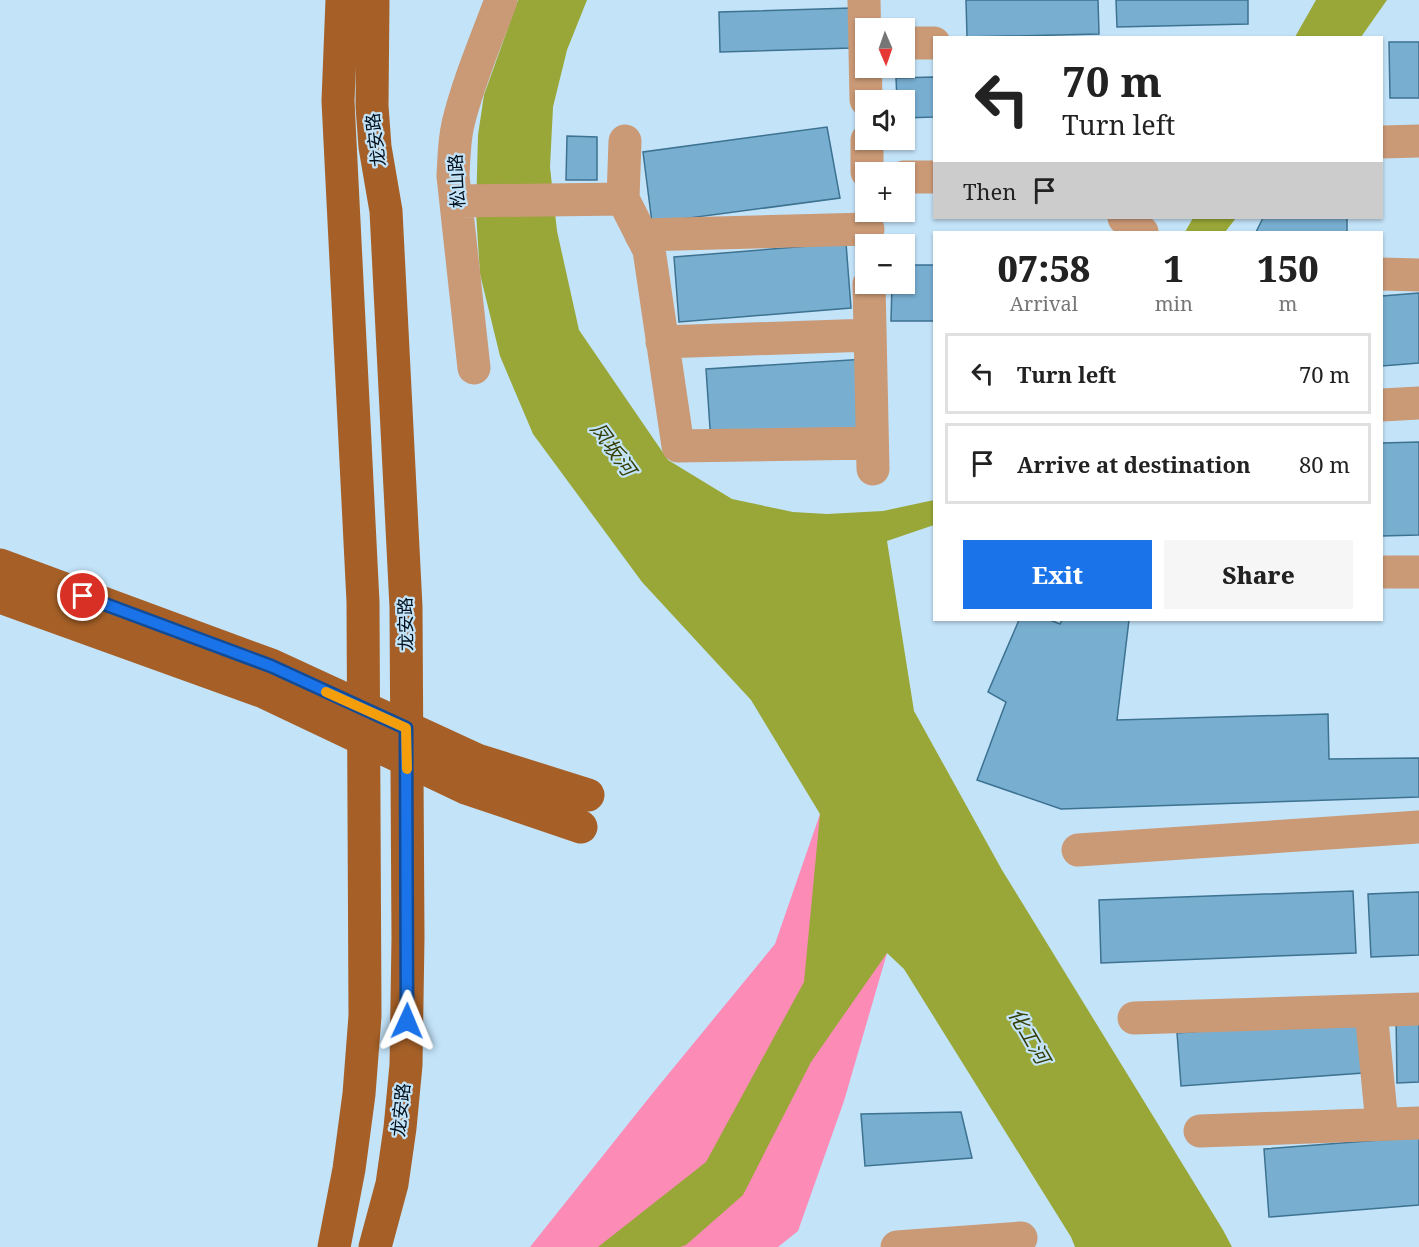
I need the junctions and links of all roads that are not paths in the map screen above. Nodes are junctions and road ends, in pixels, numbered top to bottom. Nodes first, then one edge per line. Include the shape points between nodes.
1 (342, 0) edge
2 (373, 0) edge
3 (501, 0) edge
4 (864, 0) edge
5 (864, 18) edge
6 (915, 43) edge
7 (933, 43) edge
8 (625, 141) dead end
9 (1419, 141) edge
10 (1383, 142) edge
11 (915, 177) edge
12 (933, 177) edge
13 (623, 199) junction
14 (457, 201) junction
15 (1125, 219) edge
16 (868, 228) edge
17 (1141, 231) edge
18 (641, 235) junction
19 (1383, 273) edge
20 (1419, 275) edge
21 (869, 294) edge
22 (870, 335) junction
23 (662, 342) junction
24 (474, 368) dead end
25 (1419, 404) edge
26 (1383, 405) edge
27 (0, 565) edge
28 (1383, 572) edge
29 (1419, 572) edge
30 (0, 597) edge
31 (364, 724) junction
32 (407, 743) junction
33 (588, 795) dead end
34 (581, 827) dead end
35 (1419, 828) edge
36 (1078, 850) dead end
37 (1419, 1009) edge
38 (1371, 1011) junction
39 (1134, 1018) dead end
40 (1419, 1123) edge
41 (1382, 1124) junction
42 (1200, 1131) dead end
43 (1021, 1238) dead end
44 (334, 1247) edge
45 (375, 1247) edge
46 (897, 1247) edge

1 - 31 main road, 龙安路 via 338,101 363,602
2 - 32 main road, 龙安路 via 372,106 388,246 406,607
3 - 14 street, 松山路 via 458,125 453,176
4 - 5 street
6 - 7 street
8 - 13 street
9 - 10 street
11 - 12 street
13 - 14 street
13 - 18 street
14 - 24 street, 松山路
15 - 17 street
16 - 18 street
18 - 23 street via 649,250
19 - 20 street
21 - 22 street
22 - 23 street
22 - 23 street via 872,456 678,446
25 - 26 street
27 - 31 main road via 271,666
28 - 29 street
30 - 31 main road
31 - 32 main road
31 - 44 main road, 龙安路 via 365,1016 349,1169
32 - 33 main road
32 - 34 main road via 466,788
32 - 45 main road, 龙安路 via 406,1065 392,1184
35 - 36 street
37 - 38 street
38 - 39 street
38 - 41 street
40 - 41 street
41 - 42 street
43 - 46 street

